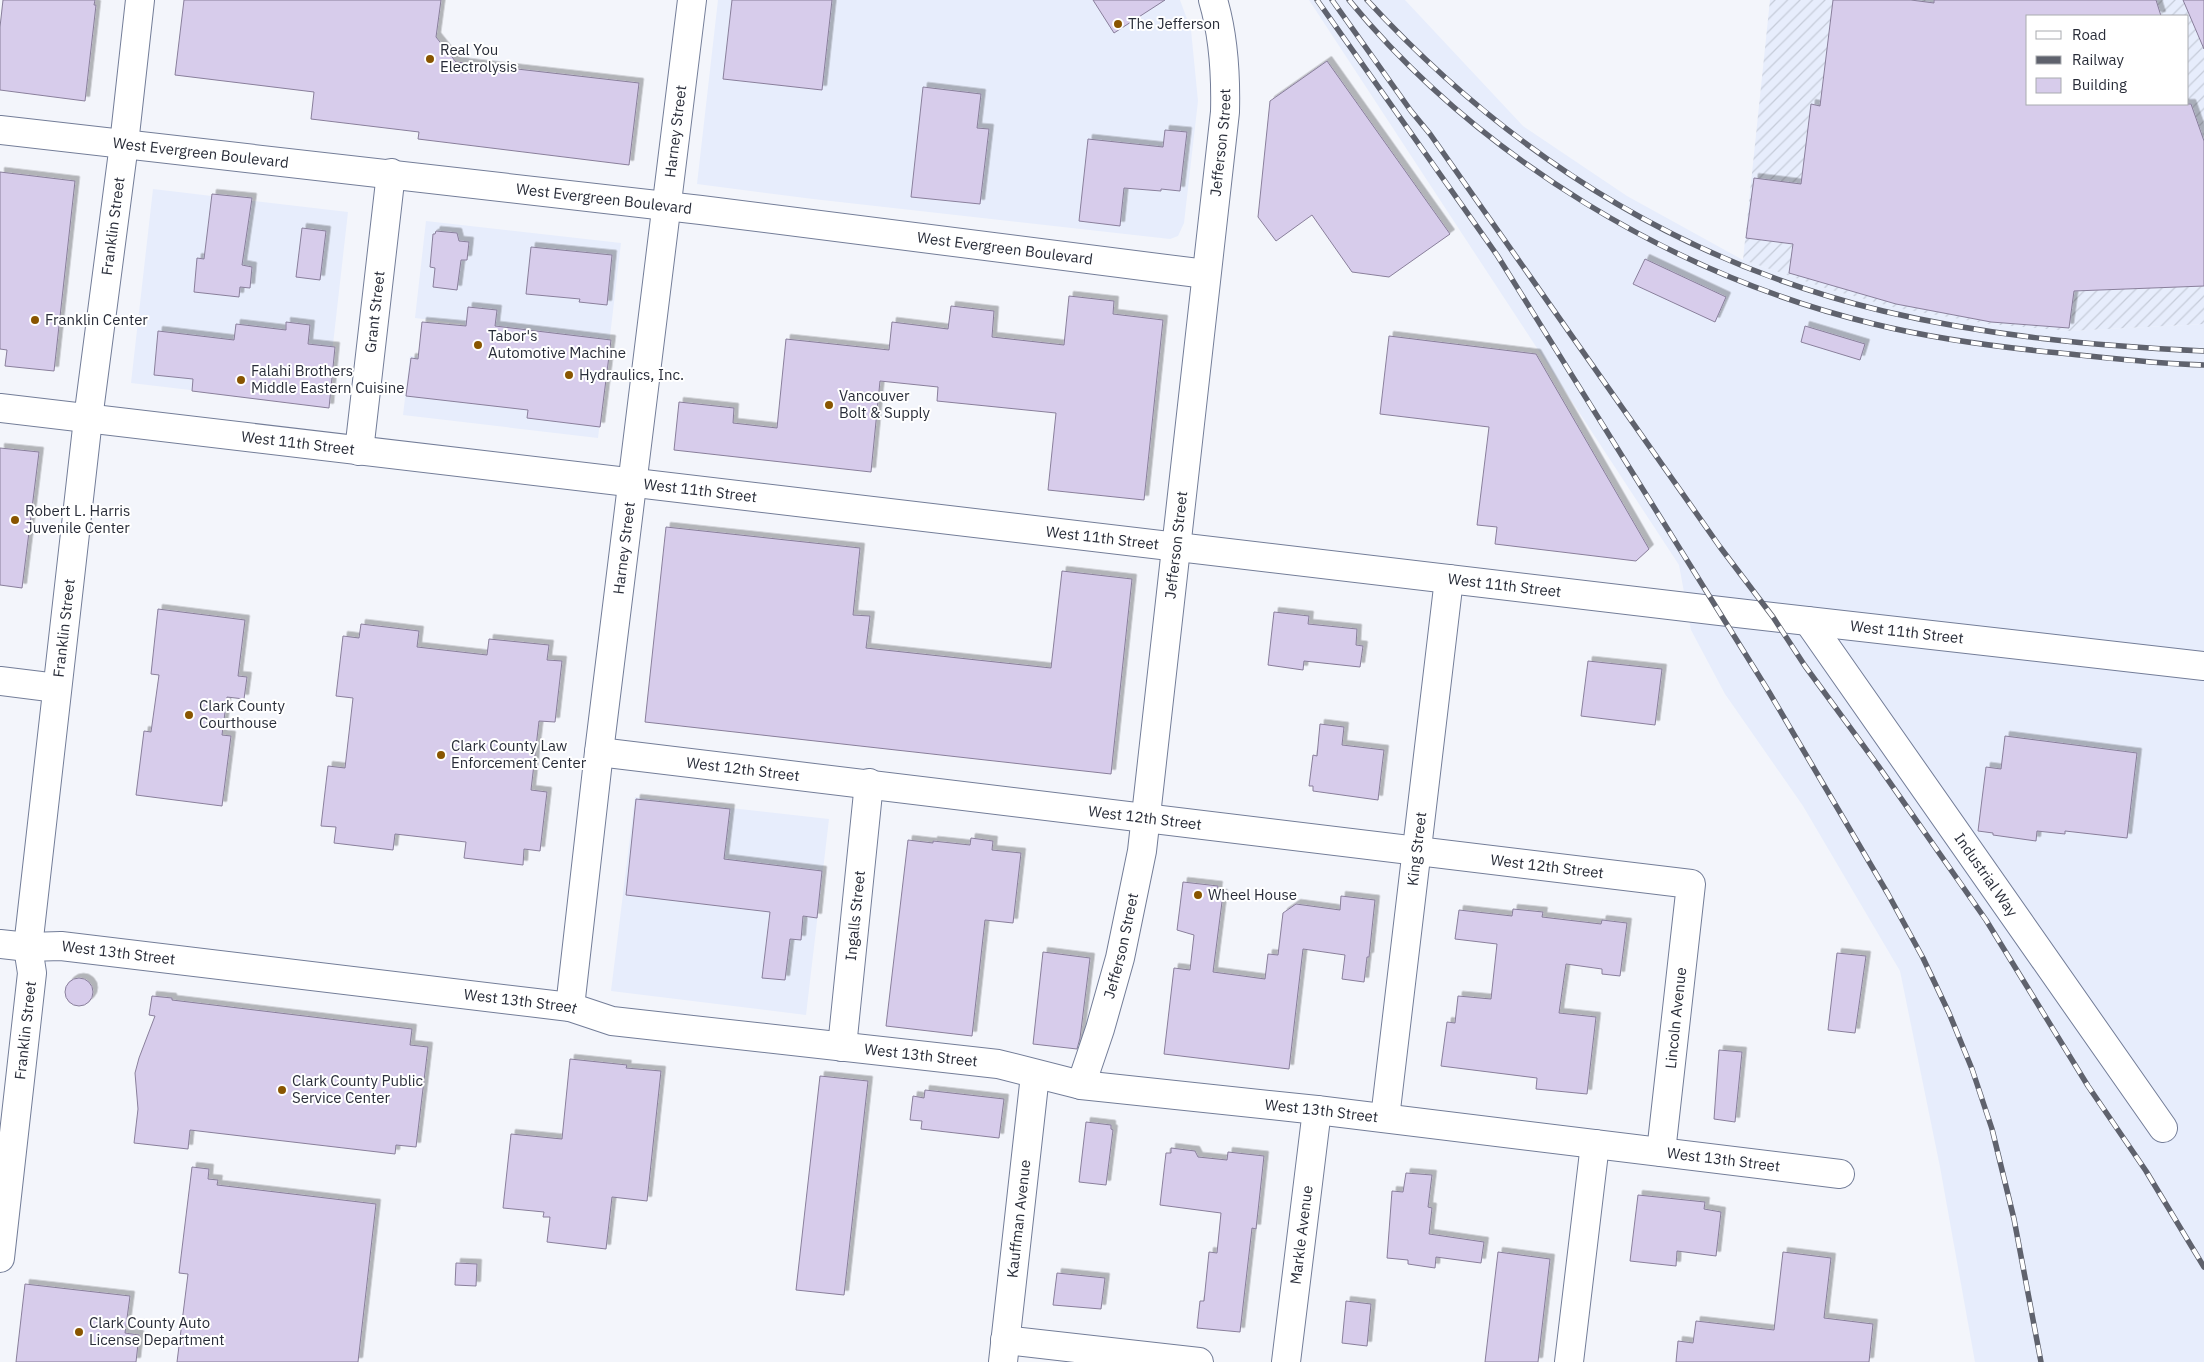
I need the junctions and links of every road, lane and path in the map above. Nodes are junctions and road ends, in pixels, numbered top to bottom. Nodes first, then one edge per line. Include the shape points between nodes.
1 (140, 0) edge
2 (692, 0) edge
3 (1213, 0) edge
4 (0, 130) edge
5 (124, 144) junction
6 (391, 174) junction
7 (668, 206) junction
8 (1206, 274) junction
9 (0, 408) edge
10 (88, 419) junction
11 (359, 451) junction
12 (632, 483) junction
13 (1176, 547) junction
14 (1449, 579) junction
15 (1808, 621) junction
16 (2204, 666) edge
17 (0, 681) edge
18 (57, 688) junction
19 (599, 752) junction
20 (869, 783) junction
21 (1146, 817) junction
22 (1417, 851) junction
23 (1691, 884) joint
24 (0, 944) edge
25 (28, 947) junction
26 (570, 1007) junction
27 (842, 1046) junction
28 (1035, 1075) junction
29 (1081, 1085) junction
30 (1317, 1110) junction
31 (1385, 1118) junction
32 (2163, 1128) dead end
33 (1595, 1144) junction
34 (1661, 1152) junction
35 (1840, 1174) dead end
36 (3, 1214) edge
37 (0, 1258) edge
38 (1004, 1351) edge
39 (1199, 1362) edge
40 (1286, 1362) edge
41 (1569, 1362) edge

1 - 5 street, Franklin Street
2 - 7 street, Harney Street
3 - 8 street, Jefferson Street via 1223,48 1226,88
4 - 5 street, West Evergreen Boulevard
5 - 6 street, West Evergreen Boulevard
5 - 10 street, Franklin Street
6 - 7 street, West Evergreen Boulevard
6 - 11 street, Grant Street
7 - 8 street, West Evergreen Boulevard
7 - 12 street, Harney Street
8 - 13 street, Jefferson Street
9 - 10 street, West 11th Street
10 - 11 street, West 11th Street
10 - 18 street, Franklin Street
11 - 12 street, West 11th Street
12 - 13 street, West 11th Street
12 - 19 street, Harney Street
13 - 14 street, West 11th Street
13 - 21 street, Jefferson Street
14 - 15 street, West 11th Street
14 - 22 street, King Street
15 - 16 street, West 11th Street
15 - 32 street, Industrial Way
17 - 18 street
18 - 25 street, Franklin Street
19 - 20 street, West 12th Street
19 - 26 street, Harney Street
20 - 21 street, West 12th Street
20 - 27 street, Ingalls Street
21 - 22 street, West 12th Street
21 - 29 street, Jefferson Street via 1120,958
22 - 23 street, West 12th Street
22 - 31 street, King Street
23 - 34 street, Lincoln Avenue
24 - 25 street, West 13th Street
25 - 26 street, West 13th Street via 61,946
25 - 36 street, Franklin Street via 32,973
26 - 27 street, West 13th Street via 612,1021
27 - 28 street, West 13th Street via 998,1064
28 - 29 street, West 13th Street
28 - 38 street, Kauffman Avenue
29 - 30 street, West 13th Street
30 - 31 street, West 13th Street
30 - 40 street, Markle Avenue
31 - 33 street, West 13th Street
33 - 34 street, West 13th Street
33 - 41 street
34 - 35 street, West 13th Street
36 - 37 street, Franklin Street
38 - 39 street

